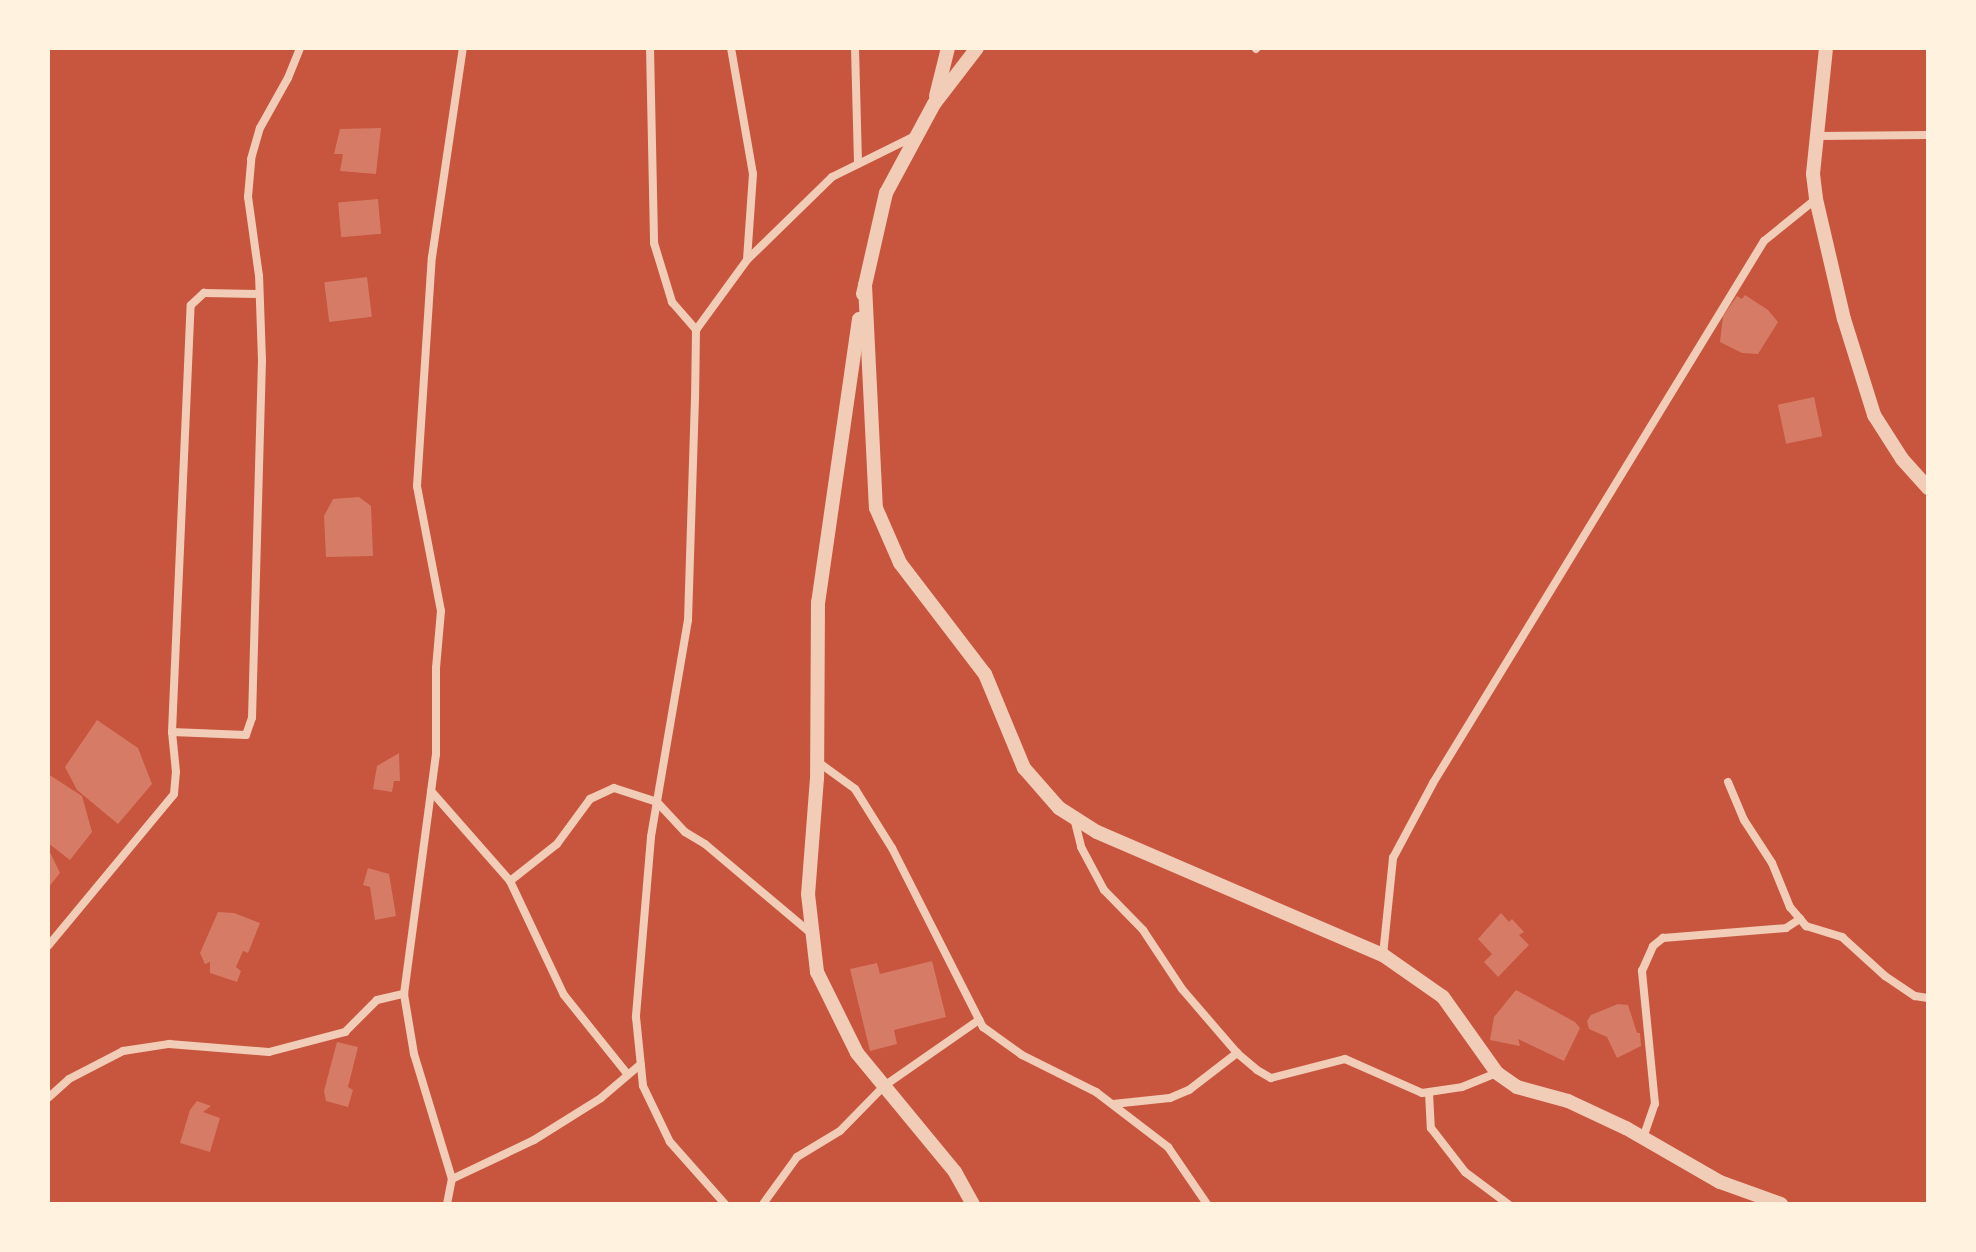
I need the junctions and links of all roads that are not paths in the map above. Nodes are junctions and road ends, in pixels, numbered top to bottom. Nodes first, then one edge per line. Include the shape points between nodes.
1 (300, 48) edge
2 (463, 48) edge
3 (650, 48) edge
4 (731, 48) edge
5 (855, 48) edge
6 (948, 48) edge
7 (977, 48) edge
8 (1826, 48) edge
9 (934, 104) junction
10 (918, 135) junction
11 (1928, 135) edge
12 (1818, 136) junction
13 (858, 164) junction
14 (1816, 199) junction
15 (747, 260) junction
16 (865, 285) junction
17 (259, 294) junction
18 (696, 330) junction
19 (1928, 488) edge
20 (172, 732) junction
21 (817, 761) junction
22 (1728, 782) dead end
23 (431, 791) junction
24 (657, 802) junction
25 (1074, 818) junction
26 (510, 881) junction
27 (1800, 919) junction
28 (813, 935) junction
29 (48, 946) edge
30 (1383, 955) junction
31 (404, 994) junction
32 (1928, 998) edge
33 (979, 1020) junction
34 (1237, 1053) junction
35 (641, 1064) junction
36 (1497, 1073) junction
37 (628, 1075) junction
38 (884, 1086) junction
39 (1429, 1093) junction
40 (48, 1098) edge
41 (1113, 1104) junction
42 (1643, 1138) junction
43 (452, 1179) junction
44 (447, 1204) edge
45 (725, 1204) edge
46 (763, 1204) edge
47 (973, 1204) edge
48 (1207, 1204) edge
49 (1508, 1204) edge
50 (1781, 1204) edge

1 - 17 street via 260,128 251,159 248,197
2 - 23 street via 432,257 417,486 441,611
3 - 18 street via 654,243 672,302
4 - 15 street via 753,174
5 - 13 street
6 - 9 street
7 - 9 street
8 - 12 street
9 - 10 street
10 - 13 street
10 - 16 street via 886,193
11 - 12 street
12 - 14 street
13 - 15 street via 832,177
14 - 19 street via 1844,319 1874,415
14 - 30 street via 1764,241 1433,783 1393,858
15 - 18 street
16 - 21 street via 818,602
16 - 25 street via 876,508 900,563 985,674 1024,768
17 - 20 street via 204,293 191,305
17 - 20 street via 262,360 252,718 246,735
18 - 24 street via 688,620
20 - 29 street via 174,794
21 - 28 street via 808,894
21 - 33 street via 855,789 892,848
22 - 27 street
23 - 26 street
23 - 31 street
24 - 26 street via 614,788 590,799 557,844
24 - 28 street via 685,832
24 - 35 street via 636,1017
25 - 30 street
25 - 34 street via 1081,847 1104,890 1143,930 1182,989
26 - 37 street via 564,995
27 - 32 street via 1806,926 1842,937 1885,976 1915,996
27 - 42 street via 1786,928 1663,938 1653,946 1642,971 1655,1104
28 - 38 street via 817,972 857,1053
30 - 36 street via 1443,997
31 - 40 street via 377,1000 345,1032 269,1052 169,1044 123,1051 69,1079
31 - 43 street via 414,1054
33 - 38 street
33 - 41 street via 1022,1055
34 - 39 street via 1271,1078 1345,1059
34 - 41 street via 1170,1098
35 - 37 street
35 - 45 street via 643,1086 670,1142
36 - 39 street
36 - 42 street via 1517,1087 1568,1101
37 - 43 street via 534,1140
38 - 46 street via 840,1131 797,1157
38 - 47 street via 955,1172
39 - 49 street via 1431,1128 1465,1172
41 - 48 street via 1168,1147
42 - 50 street via 1720,1182
43 - 44 street

